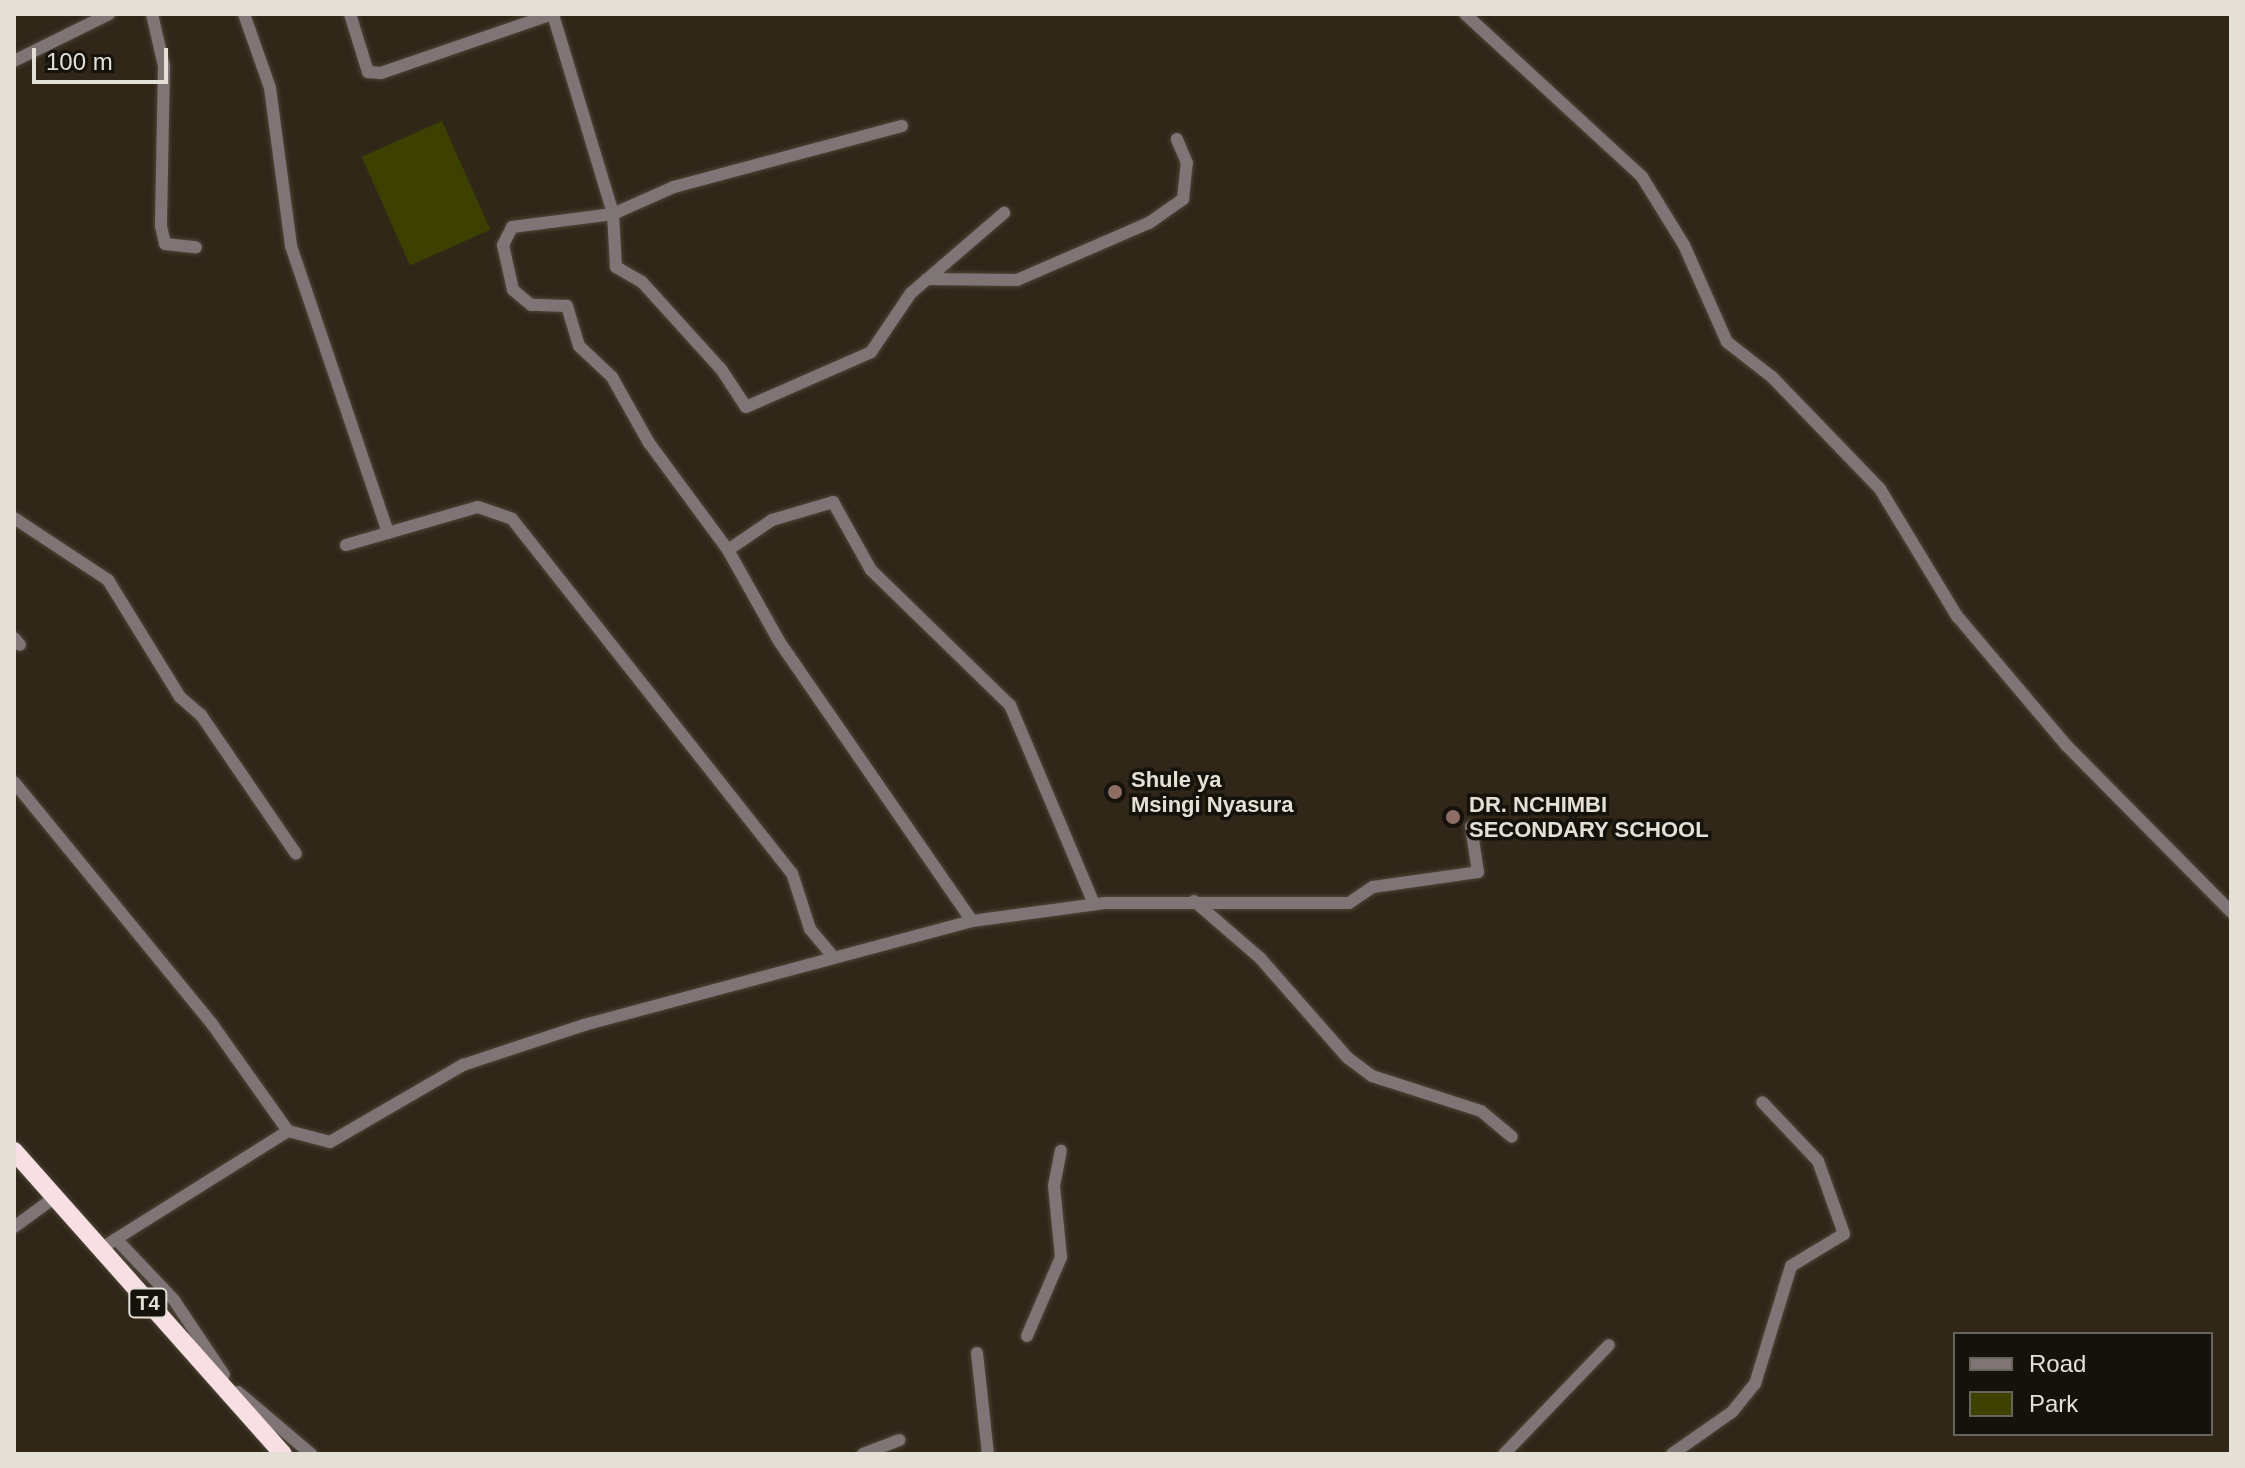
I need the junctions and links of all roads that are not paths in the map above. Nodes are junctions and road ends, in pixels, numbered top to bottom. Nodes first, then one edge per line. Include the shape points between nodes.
1 (109, 14) edge
2 (152, 14) edge
3 (244, 14) edge
4 (350, 14) edge
5 (1465, 14) edge
6 (553, 16) edge
7 (14, 61) edge
8 (902, 126) dead end
9 (1177, 139) dead end
10 (1004, 213) dead end
11 (613, 214) junction
12 (196, 247) dead end
13 (950, 263) junction
14 (927, 279) junction
15 (970, 279) junction
16 (14, 518) edge
17 (388, 533) junction
18 (346, 545) dead end
19 (728, 550) junction
20 (14, 782) edge
21 (1471, 827) dead end
22 (296, 854) dead end
23 (1194, 901) junction
24 (1094, 904) junction
25 (2231, 912) edge
26 (972, 921) junction
27 (831, 954) junction
28 (1762, 1102) dead end
29 (288, 1131) junction
30 (1512, 1137) dead end
31 (14, 1151) edge
32 (1061, 1151) dead end
33 (55, 1197) junction
34 (14, 1227) edge
35 (108, 1244) junction
36 (1027, 1336) dead end
37 (1609, 1345) dead end
38 (977, 1353) dead end
39 (899, 1440) dead end
40 (283, 1454) edge
41 (311, 1454) edge
42 (863, 1454) edge
43 (988, 1454) edge
44 (1504, 1454) edge
45 (1672, 1454) edge

1 - 7 street
2 - 12 street via 164,66 161,226 165,244
3 - 17 street via 270,88 291,246
4 - 6 street via 368,72 381,73
5 - 25 street via 1642,177 1684,245 1727,342 1772,377 1880,489 1957,616 2066,745
6 - 11 street
8 - 11 street via 674,187
9 - 15 street via 1185,186 1165,213 1017,280
10 - 13 street
11 - 14 street via 616,267 642,282 721,369 746,407 871,352
11 - 19 street via 512,227 503,245 506,277 531,305 567,306 579,346 612,377 649,443
13 - 14 street
13 - 15 street
14 - 15 street
16 - 22 street via 108,580 180,697 201,715
17 - 18 street
17 - 27 street via 478,507 512,519 792,873 810,929
19 - 24 street via 772,520 833,502 871,570 1010,705
19 - 26 street via 779,641
20 - 29 street via 212,1024
21 - 23 street via 1478,872 1373,887 1349,903
23 - 24 street
23 - 30 street via 1260,958 1348,1058 1372,1076 1481,1111
24 - 26 street
26 - 27 street
27 - 29 street via 463,1065 330,1142
28 - 45 street via 1818,1161 1844,1234 1791,1266 1755,1384 1732,1412
29 - 35 street
31 - 33 highway, T4
32 - 36 street via 1054,1186 1061,1257
33 - 34 street
33 - 35 highway, T4
35 - 40 highway, T4
35 - 41 street via 174,1300 245,1400 288,1428
37 - 44 street
38 - 43 street
39 - 42 street

